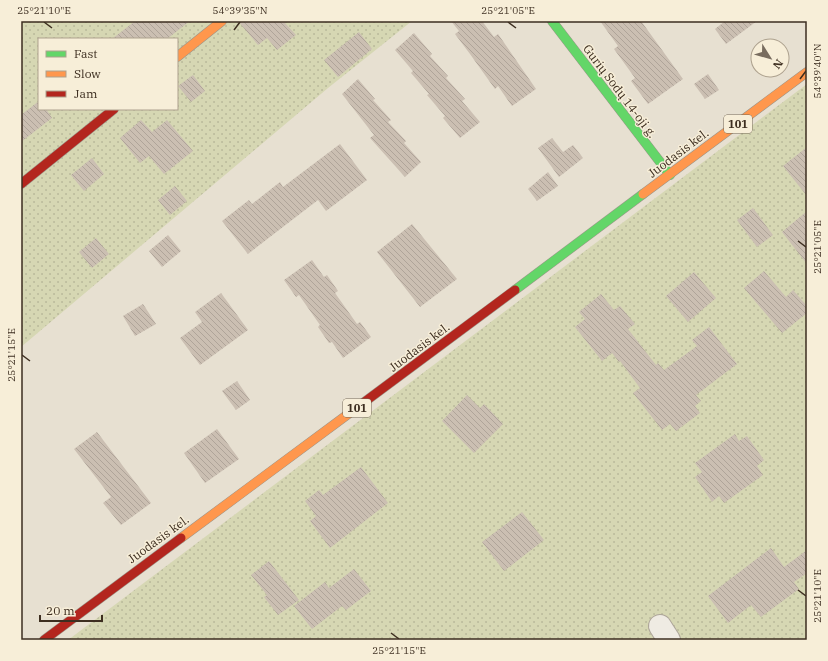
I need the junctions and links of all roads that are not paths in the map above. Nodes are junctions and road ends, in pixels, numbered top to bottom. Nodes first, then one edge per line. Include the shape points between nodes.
1 (222, 21) edge
2 (552, 21) edge
3 (178, 56) edge
4 (807, 72) edge
5 (113, 110) edge
6 (670, 175) junction
7 (21, 184) edge
8 (44, 640) edge

1 - 3 main road
2 - 6 main road, Gurių Sodų 14-oji g.
4 - 6 main road, Juodasis kel. / 101
5 - 7 main road
6 - 8 main road, Juodasis kel. / 101

